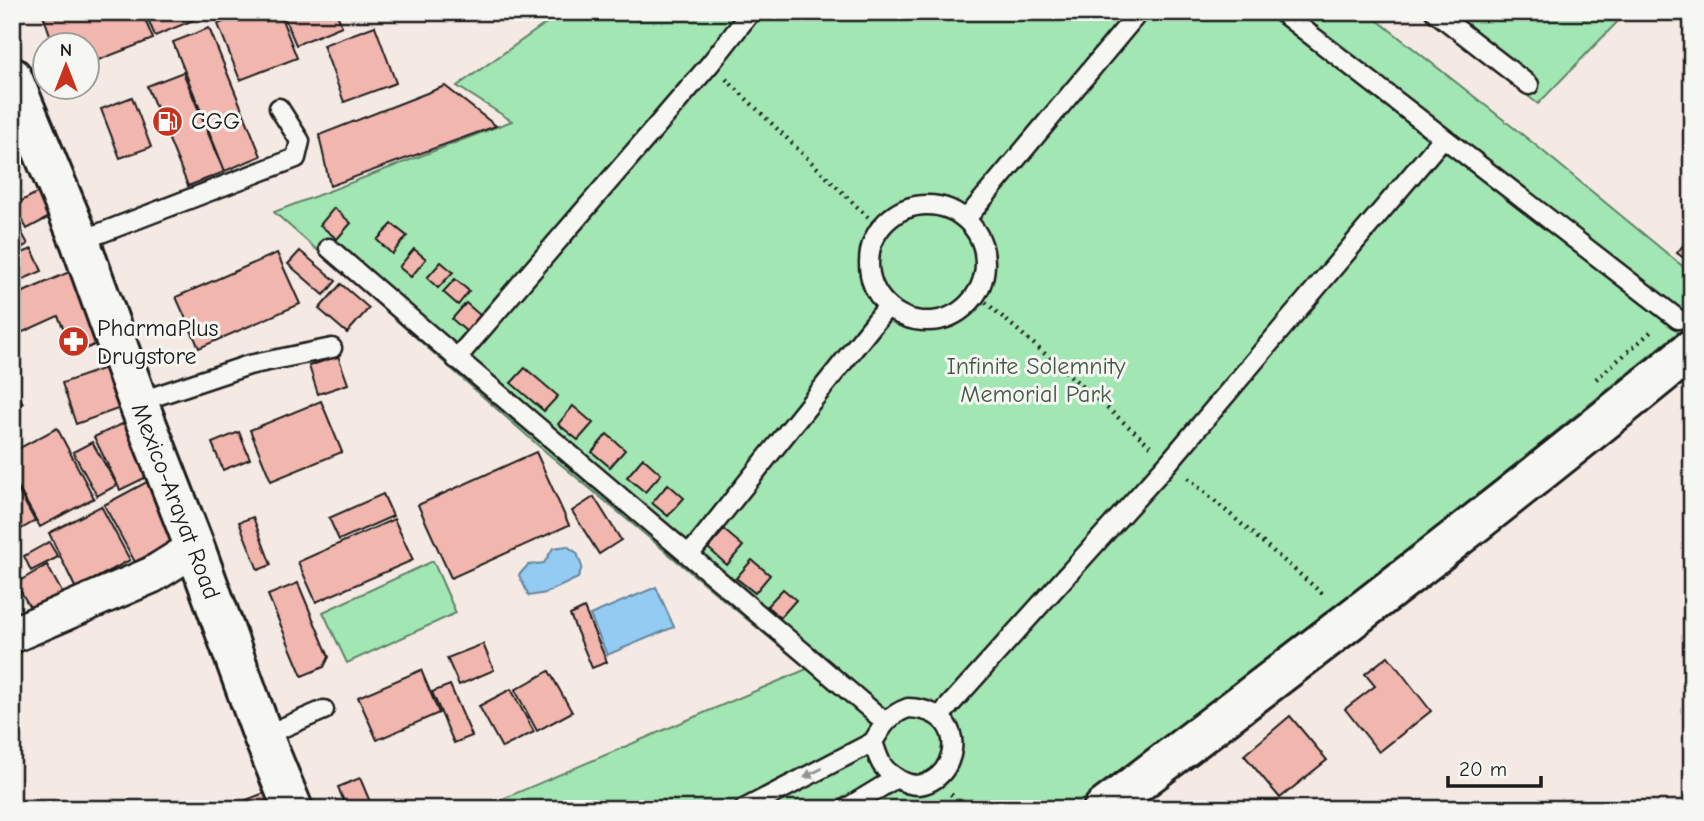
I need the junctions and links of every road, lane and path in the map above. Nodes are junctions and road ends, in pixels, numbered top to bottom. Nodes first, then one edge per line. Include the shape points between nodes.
1 (751, 12) edge
2 (1139, 12) edge
3 (1281, 12) edge
4 (1435, 12) edge
5 (710, 64) junction
6 (12, 78) edge
7 (1529, 85) dead end
8 (279, 108) dead end
9 (1443, 138) junction
10 (966, 219) junction
11 (880, 229) junction
12 (80, 242) junction
13 (329, 248) dead end
14 (888, 306) junction
15 (1685, 334) edge
16 (332, 348) dead end
17 (456, 359) junction
18 (138, 402) junction
19 (195, 548) junction
20 (690, 554) junction
21 (12, 635) edge
22 (324, 710) dead end
23 (940, 716) junction
24 (885, 722) junction
25 (263, 736) junction
26 (873, 742) junction
27 (896, 778) junction
28 (293, 809) edge
29 (744, 809) edge
30 (845, 809) edge
31 (1103, 809) edge

1 - 5 lane
2 - 10 lane
3 - 9 lane
4 - 7 lane
5 - 11 path
5 - 17 lane
6 - 12 main road, Mexico-Arayat Road
8 - 12 lane via 300,141 296,158
9 - 15 lane
9 - 23 lane via 1169,462
10 - 11 lane via 948,208 928,204 892,215
10 - 14 lane via 984,247 985,258 984,279 968,304 935,320 915,319
11 - 14 lane via 869,253 872,283
12 - 18 main road, Mexico-Arayat Road
13 - 17 lane
14 - 20 lane
15 - 31 main road via 1556,461
16 - 18 lane via 249,365
17 - 20 lane
18 - 19 main road, Mexico-Arayat Road
19 - 21 street via 152,575
19 - 25 main road, Mexico-Arayat Road
20 - 24 lane
22 - 25 lane
23 - 24 lane via 908,708
23 - 27 lane via 952,734 950,761 940,775 921,784
24 - 26 lane
25 - 28 main road, Mexico-Arayat Road
26 - 27 lane via 881,765
26 -> 29 lane
27 - 30 lane

